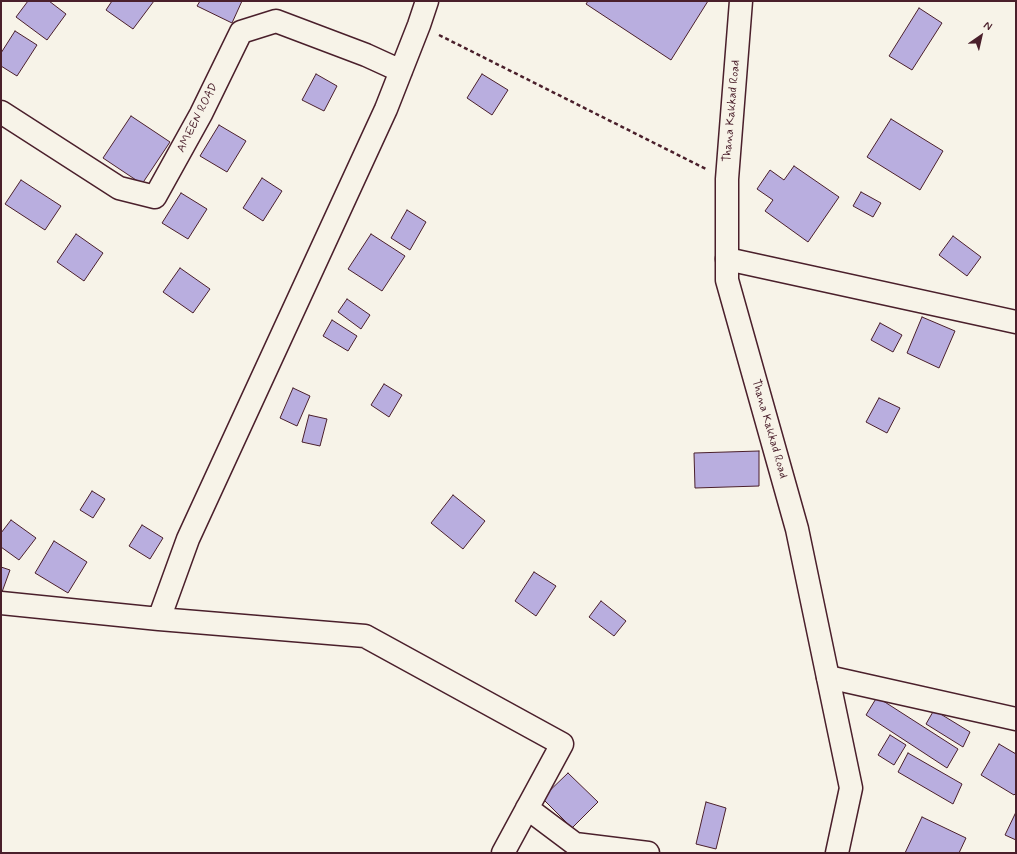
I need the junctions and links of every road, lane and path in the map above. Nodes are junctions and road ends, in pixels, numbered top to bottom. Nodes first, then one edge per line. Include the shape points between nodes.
1 (427, 1) edge
2 (741, 1) edge
3 (419, 26) junction
4 (401, 71) junction
5 (1, 112) edge
6 (726, 179) junction
7 (727, 259) junction
8 (1016, 322) edge
9 (1, 603) edge
10 (159, 619) junction
11 (828, 677) junction
12 (1016, 719) edge
13 (527, 808) junction
14 (503, 853) edge
15 (648, 853) edge
16 (837, 853) edge

1 - 3 street
2 - 6 street, Thana Kakkad Road
3 - 4 street
3 - 6 path
4 - 5 street, AMEEN ROAD via 276,21 241,32 201,114 155,197 119,188
4 - 10 street via 386,109 188,539
6 - 7 street, Thana Kakkad Road
7 - 8 street
7 - 11 street, Thana Kakkad Road via 727,280 797,529
9 - 10 street
10 - 13 street via 365,636 562,744
11 - 12 street
11 - 16 street, Thana Kakkad Road via 851,788
13 - 14 street
13 - 15 street via 575,844

